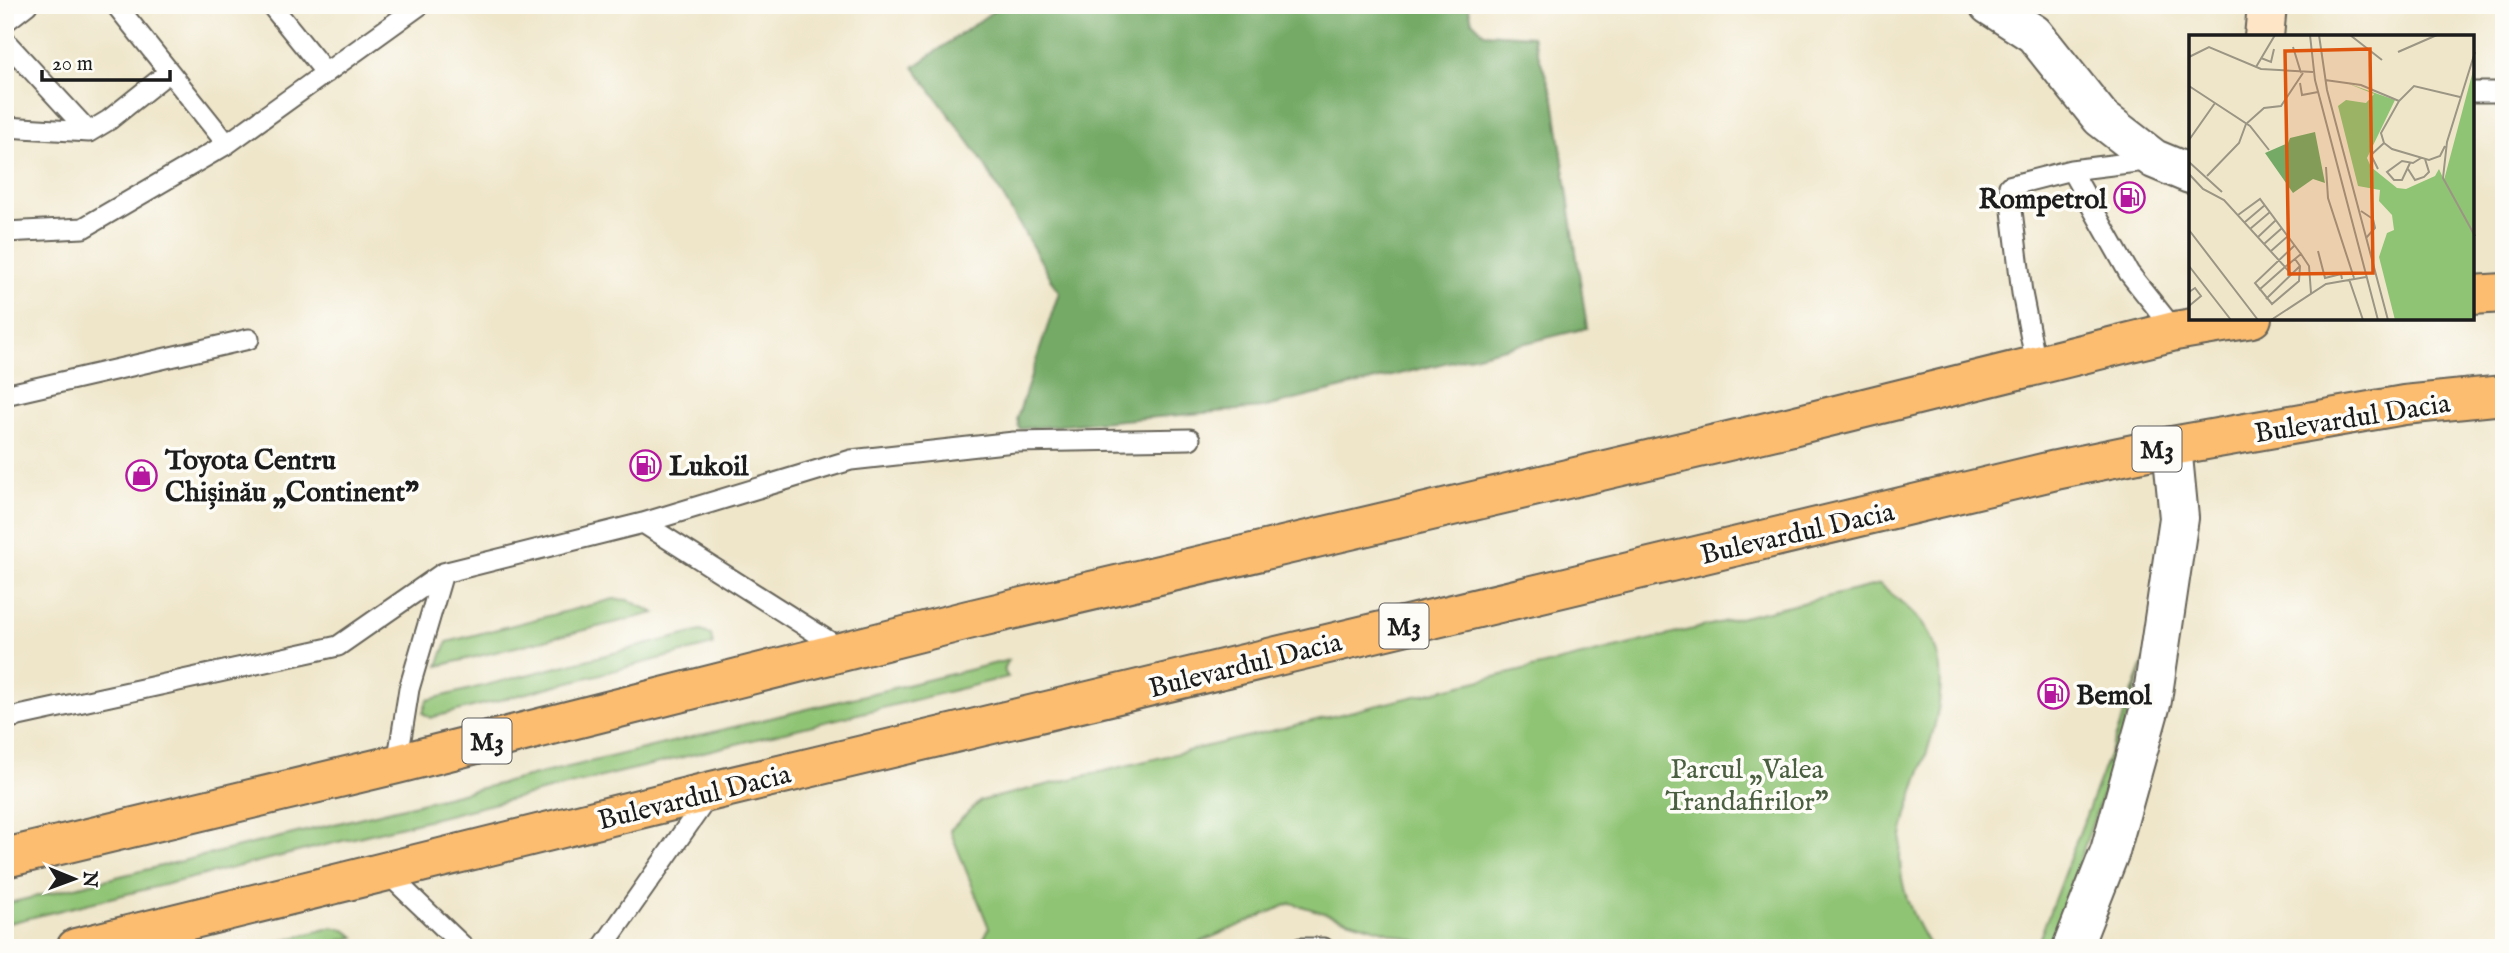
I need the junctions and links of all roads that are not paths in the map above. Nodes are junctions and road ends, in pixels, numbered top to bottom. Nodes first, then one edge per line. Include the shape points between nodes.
1 (27, 5) edge
2 (116, 5) edge
3 (271, 5) edge
4 (420, 5) edge
5 (1989, 5) edge
6 (2267, 5) edge
7 (5, 22) edge
8 (2264, 35) edge
9 (5, 41) edge
10 (169, 72) junction
11 (326, 73) junction
12 (2474, 92) edge
13 (2504, 92) edge
14 (5, 127) edge
15 (89, 132) junction
16 (227, 144) junction
17 (2154, 159) junction
18 (2071, 170) junction
19 (2189, 174) edge
20 (5, 232) edge
21 (2504, 293) edge
22 (2474, 295) edge
23 (2240, 320) edge
24 (2175, 331) junction
25 (250, 339) dead end
26 (2036, 364) junction
27 (5, 395) edge
28 (2504, 395) edge
29 (1190, 439) dead end
30 (2172, 446) junction
31 (643, 523) junction
32 (453, 570) junction
33 (844, 650) junction
34 (5, 719) edge
35 (397, 764) junction
36 (712, 791) junction
37 (5, 858) edge
38 (386, 872) junction
39 (76, 948) edge
40 (465, 948) edge
41 (602, 948) edge
42 (1300, 948) edge
43 (1324, 948) edge
44 (2072, 948) edge

1 - 7 lane
2 - 10 lane
3 - 11 lane
4 - 11 lane
5 - 17 street via 2034,34 2101,118
6 - 8 street
9 - 15 lane
10 - 15 lane
10 - 16 lane
11 - 16 lane
12 - 13 lane
14 - 15 lane
16 - 20 lane via 83,228
17 - 18 lane
17 - 19 street
18 - 24 lane via 2129,273
18 - 26 lane via 2009,186
21 - 22 highway
23 - 24 highway, M3
24 - 26 highway, M3
25 - 27 lane
26 - 33 highway, M3
28 - 30 highway, Bulevardul Dacia / M3 via 2404,405
29 - 31 lane via 1014,442 851,460
30 - 36 highway, Bulevardul Dacia / M3
30 - 44 street via 2179,518 2152,700 2110,851
31 - 32 lane
31 - 33 lane
32 - 34 lane via 338,646
32 - 35 lane via 410,689
33 - 35 highway, M3
35 - 37 highway, M3
36 - 38 highway, Bulevardul Dacia / M3
36 - 41 lane
38 - 39 highway, Bulevardul Dacia / M3
38 - 40 lane
42 - 43 lane

